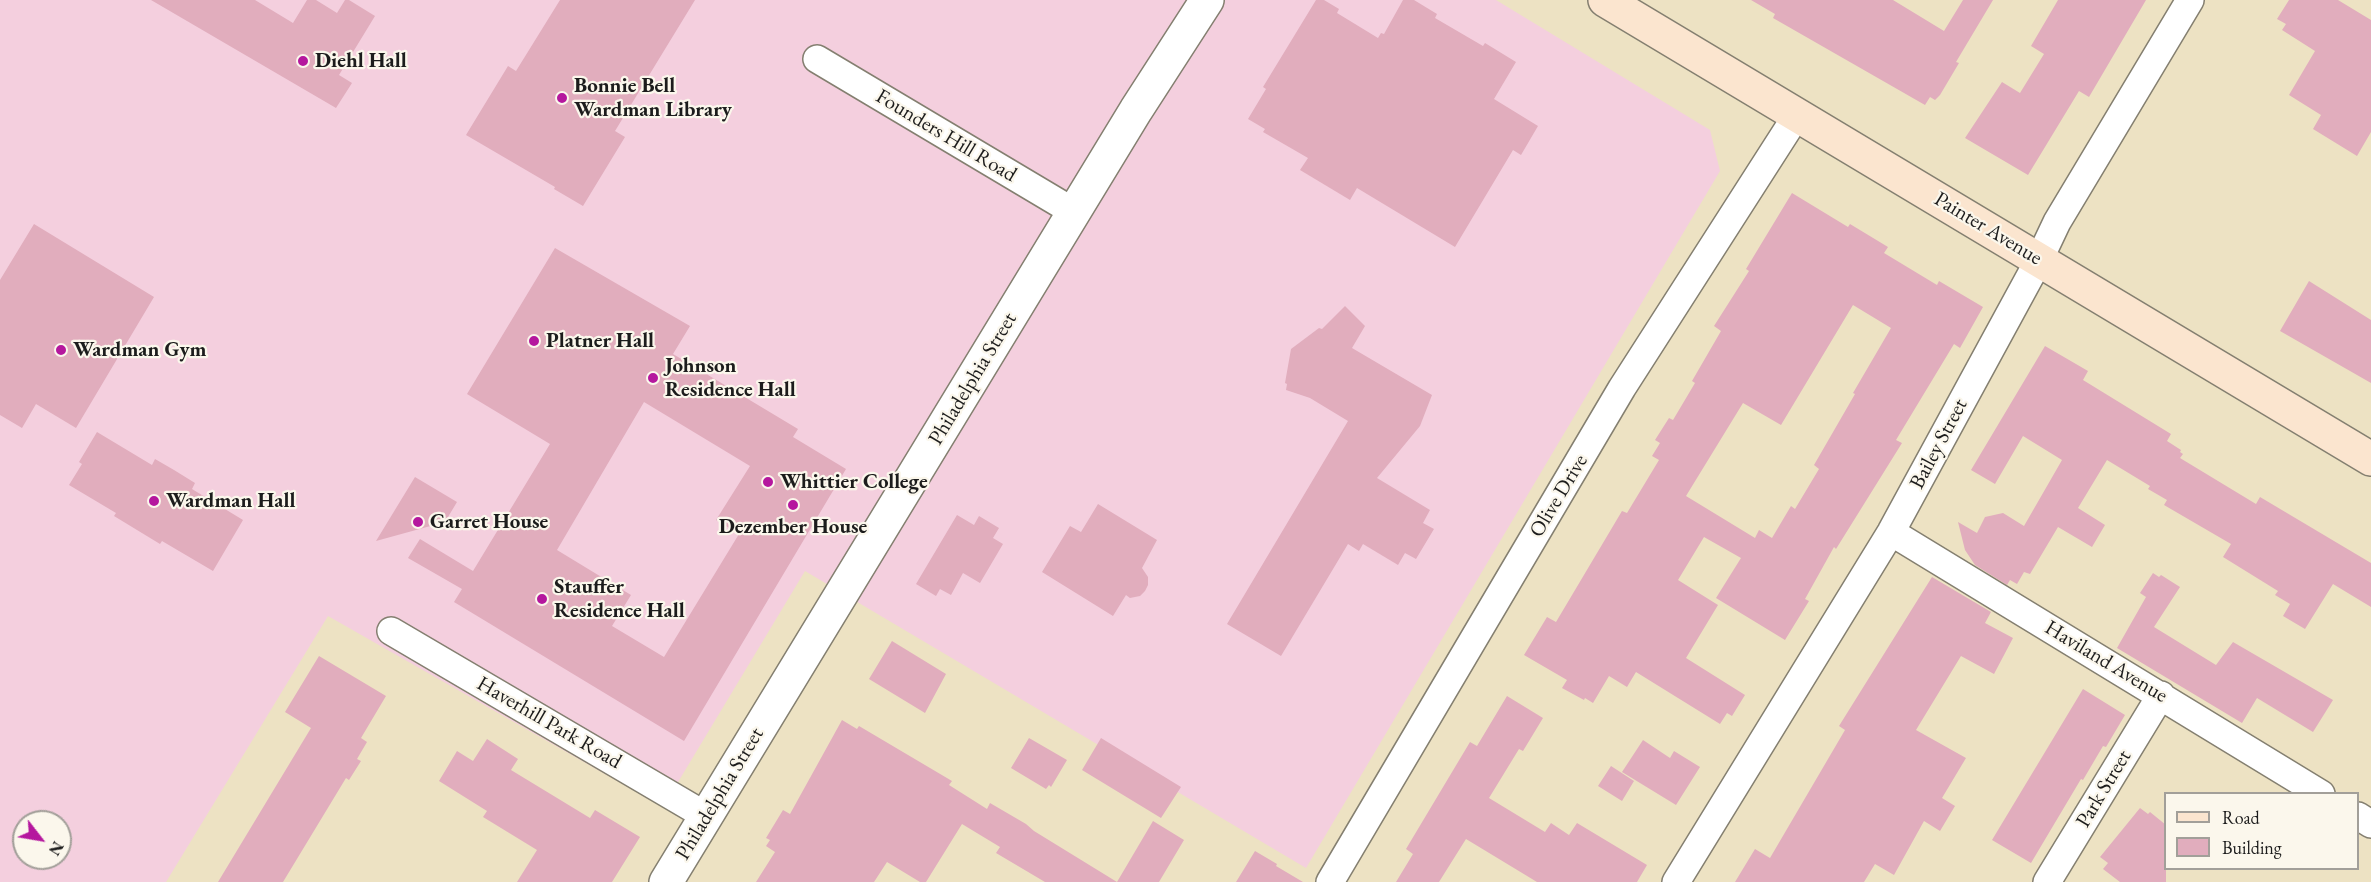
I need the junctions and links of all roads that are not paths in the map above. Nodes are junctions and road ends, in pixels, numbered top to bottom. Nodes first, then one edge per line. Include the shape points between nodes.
1 (1207, 0) edge
2 (1605, 0) edge
3 (2190, 0) edge
4 (817, 59) dead end
5 (1797, 115) junction
6 (1074, 212) junction
7 (2039, 260) junction
8 (2371, 459) edge
9 (1891, 532) junction
10 (391, 631) dead end
11 (2161, 695) junction
12 (2318, 792) edge
13 (706, 816) junction
14 (666, 882) edge
15 (1330, 882) edge
16 (1676, 882) edge
17 (2047, 882) edge

1 - 6 street, Philadelphia Street
2 - 5 main road, Painter Avenue
3 - 7 street, Bailey Street via 2057,222
4 - 6 street, Founders Hill Road
5 - 7 main road, Painter Avenue
5 - 15 street, Olive Drive via 1622,388
6 - 13 street, Philadelphia Street
7 - 8 main road, Painter Avenue
7 - 9 street, Bailey Street
9 - 11 street, Haviland Avenue
9 - 16 street, Bailey Street
10 - 13 street, Haverhill Park Road
11 - 12 street, Haviland Avenue
11 - 17 street, Park Street
13 - 14 street, Philadelphia Street

